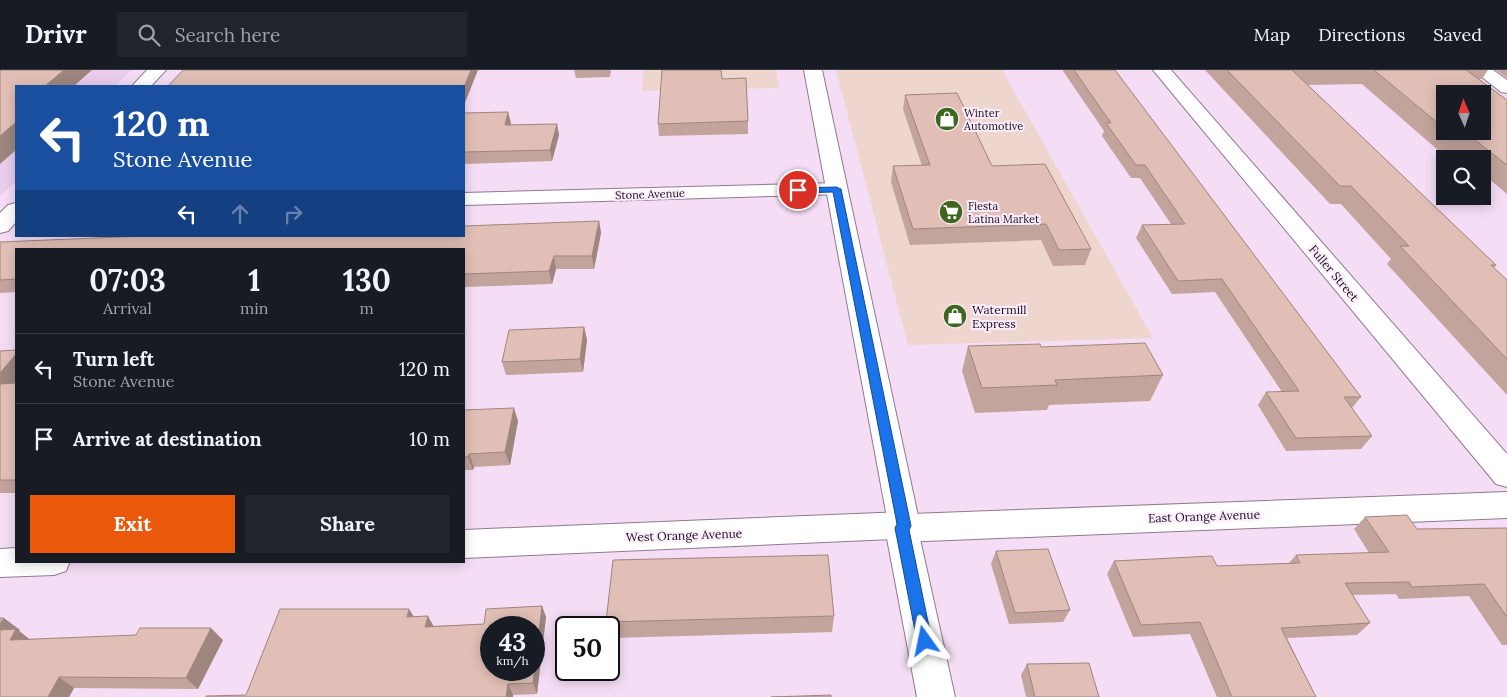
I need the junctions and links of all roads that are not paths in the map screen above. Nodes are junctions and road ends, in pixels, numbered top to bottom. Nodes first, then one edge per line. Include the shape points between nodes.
1 (157, 70) edge
2 (812, 70) edge
3 (1162, 70) edge
4 (1482, 70) edge
5 (142, 85) edge
6 (1507, 88) edge
7 (836, 189) junction
8 (465, 199) edge
9 (1507, 475) edge
10 (1507, 505) edge
11 (903, 527) junction
12 (465, 544) edge
13 (18, 563) edge
14 (0, 564) edge
15 (936, 697) edge

1 - 5 street
2 - 7 street
3 - 9 street, Fuller Street
4 - 6 street
7 - 8 street, Stone Avenue
7 - 11 street
10 - 11 street, East Orange Avenue
11 - 12 street, West Orange Avenue
11 - 15 street
13 - 14 street

